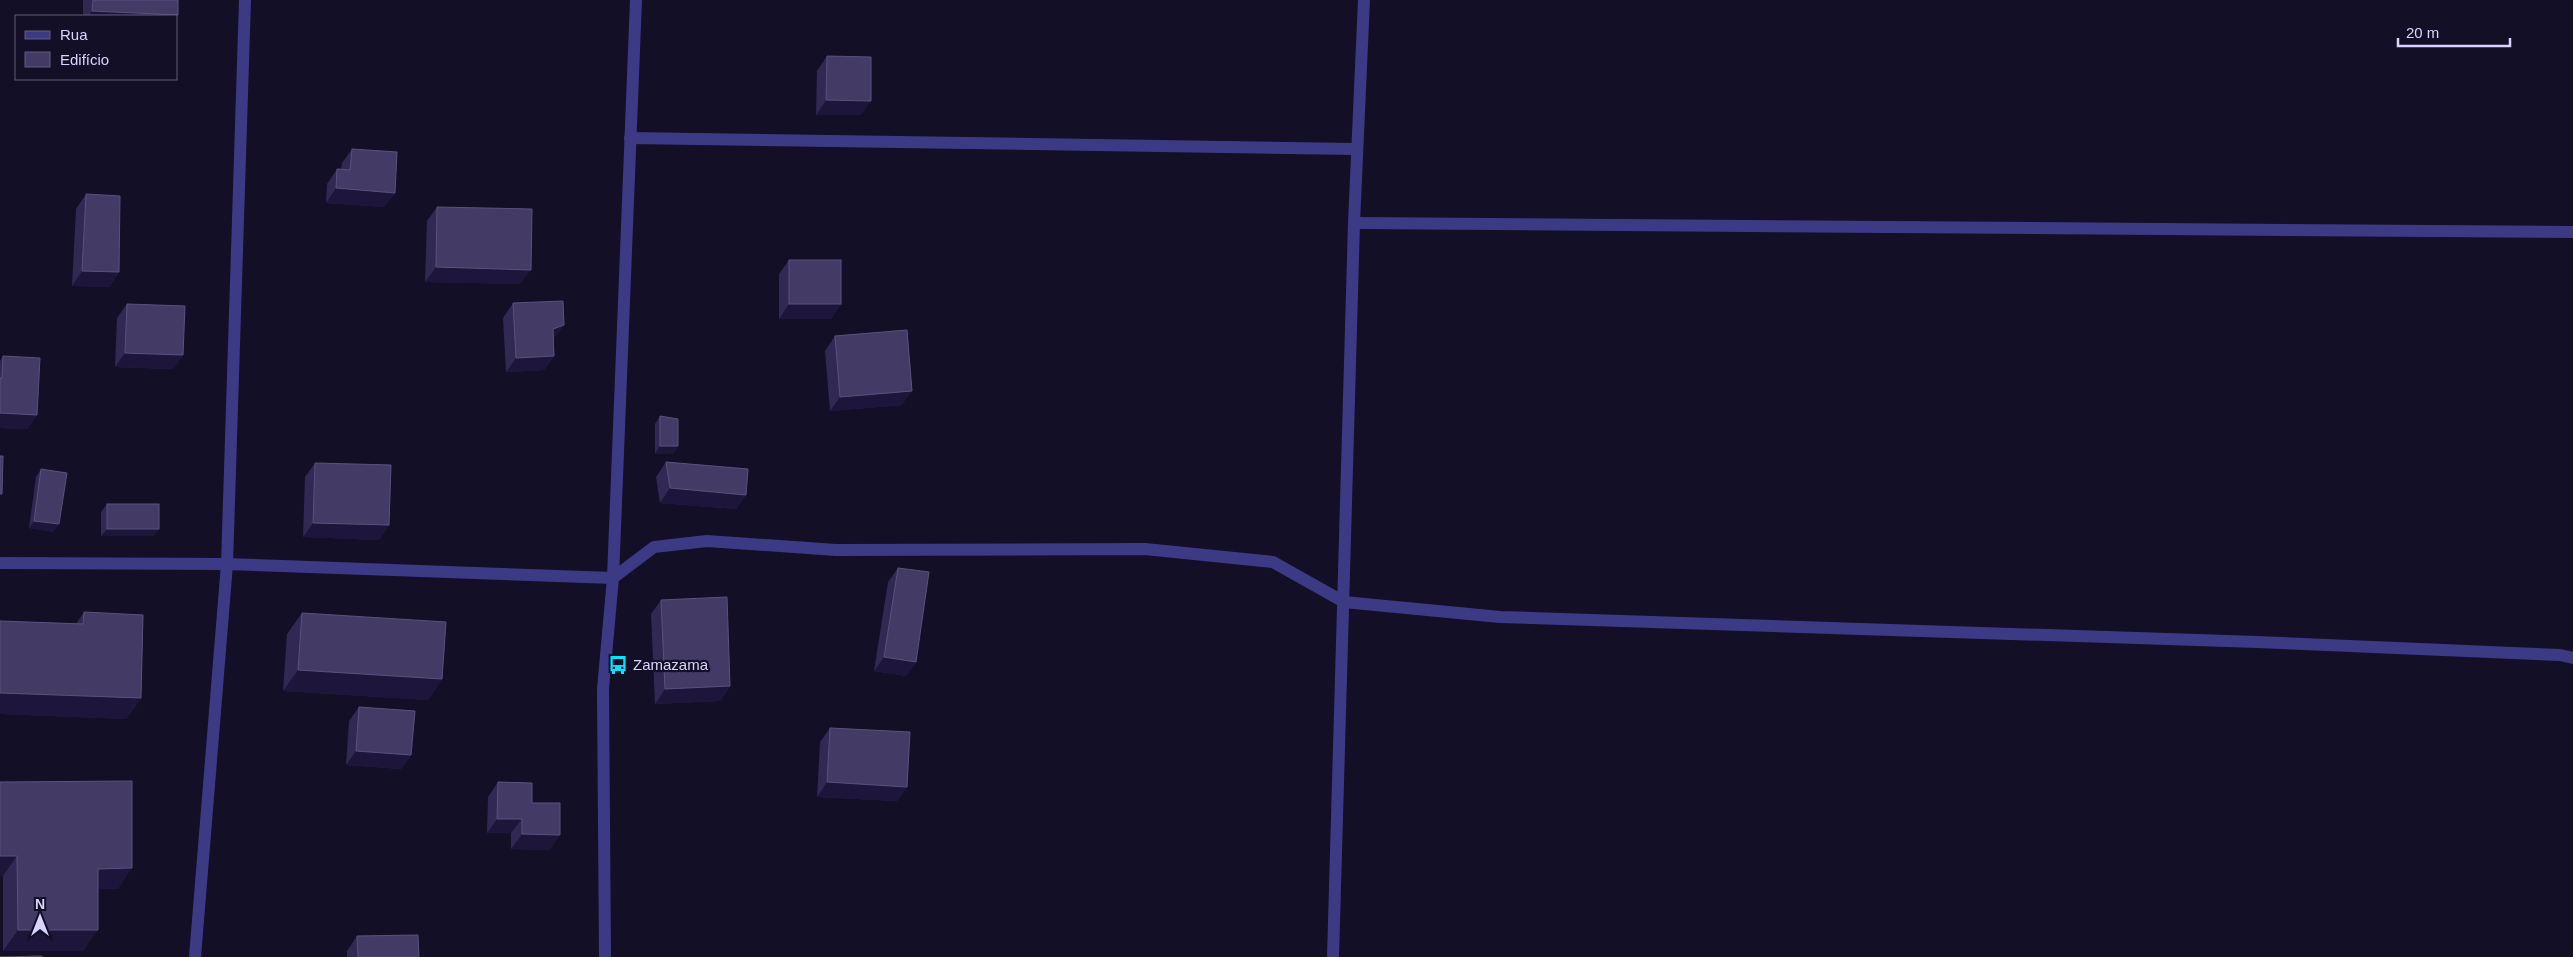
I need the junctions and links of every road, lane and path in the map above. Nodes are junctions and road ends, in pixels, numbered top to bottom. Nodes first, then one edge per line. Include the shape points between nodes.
1 (245, 0) edge
2 (636, 0) edge
3 (1364, 0) edge
4 (630, 138) junction
5 (1357, 149) junction
6 (1354, 223) junction
7 (2573, 232) edge
8 (0, 563) edge
9 (227, 564) junction
10 (613, 578) junction
11 (1344, 602) junction
12 (2573, 658) edge
13 (195, 957) edge
14 (605, 957) edge
15 (609, 957) edge
16 (1334, 957) edge

1 - 9 street
2 - 4 street
3 - 5 street
4 - 5 street
4 - 10 street
5 - 6 street
6 - 7 street
6 - 11 street
8 - 9 street
9 - 10 street
9 - 13 street
10 - 11 street via 654,547 707,541 836,550 1145,548 1273,562
10 - 14 street via 603,689
11 - 12 street via 1500,617 2257,642
11 - 16 street
14 - 15 street

